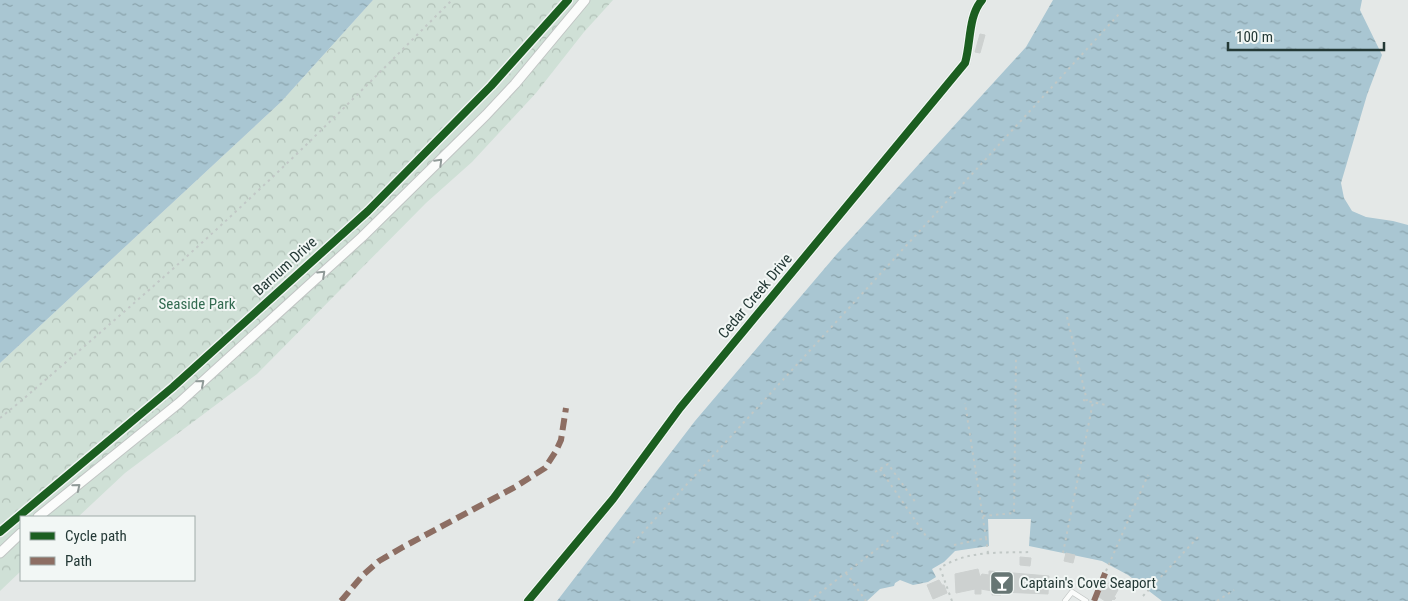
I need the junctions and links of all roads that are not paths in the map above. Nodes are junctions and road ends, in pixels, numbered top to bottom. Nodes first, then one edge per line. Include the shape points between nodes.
1 (568, 0) edge
2 (585, 0) edge
3 (982, 0) edge
4 (39, 516) edge
5 (0, 532) edge
6 (20, 534) edge
7 (0, 553) edge
8 (528, 601) edge
9 (1066, 601) edge
10 (1086, 601) edge

1 - 5 street, Barnum Drive via 491,86 368,211 173,387
4 -> 2 street, Barnum Drive via 179,403 362,237 486,115
3 - 8 street, Cedar Creek Drive via 972,24 965,63 680,408 613,500
6 - 7 street
9 - 10 lane via 1072,592

